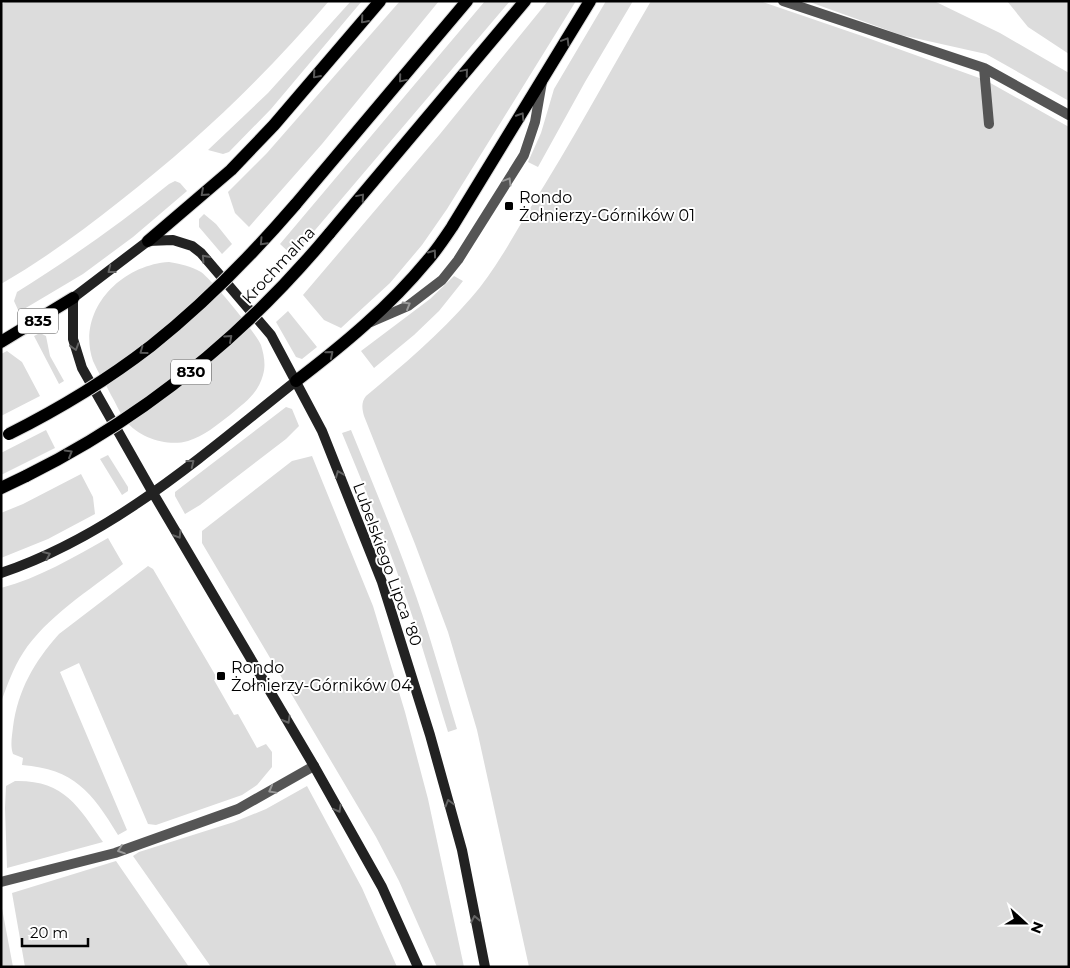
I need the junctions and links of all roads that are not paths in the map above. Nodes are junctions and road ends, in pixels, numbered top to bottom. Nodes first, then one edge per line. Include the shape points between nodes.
1 (380, 1) edge
2 (467, 1) edge
3 (525, 1) edge
4 (590, 1) edge
5 (783, 1) edge
6 (984, 68) junction
7 (542, 81) junction
8 (1069, 115) edge
9 (989, 124) dead end
10 (148, 241) junction
11 (74, 298) junction
12 (363, 326) junction
13 (1, 342) edge
14 (296, 382) junction
15 (5, 436) edge
16 (1, 488) edge
17 (153, 493) junction
18 (1, 573) edge
19 (314, 766) junction
20 (1, 882) edge
21 (418, 967) edge
22 (485, 967) edge

1 -> 10 main road via 231,170
2 -> 15 main road, Krochmalna / 830, bridge via 295,205 224,282 150,346 74,399
16 -> 3 main road, Krochmalna / 830, bridge via 105,432 153,400 196,368 263,306 329,234
7 -> 4 main road
5 - 6 lane
6 - 8 lane
6 - 9 lane
12 -> 7 main road via 428,261
12 -> 7 lane via 408,306 442,280 458,260 524,155 535,122
10 -> 11 main road, 835
14 -> 10 main road, Lubelskiego Lipca '80 via 271,335 201,253 192,246 173,240
11 - 13 main road, 835
11 -> 17 main road via 73,339 82,368
14 -> 12 main road
17 -> 14 main road
22 -> 14 main road, Lubelskiego Lipca '80 via 462,850 382,582 322,431
18 -> 17 main road via 75,542
17 -> 19 main road
19 -> 20 lane via 238,809 115,853
19 -> 21 main road via 382,887

